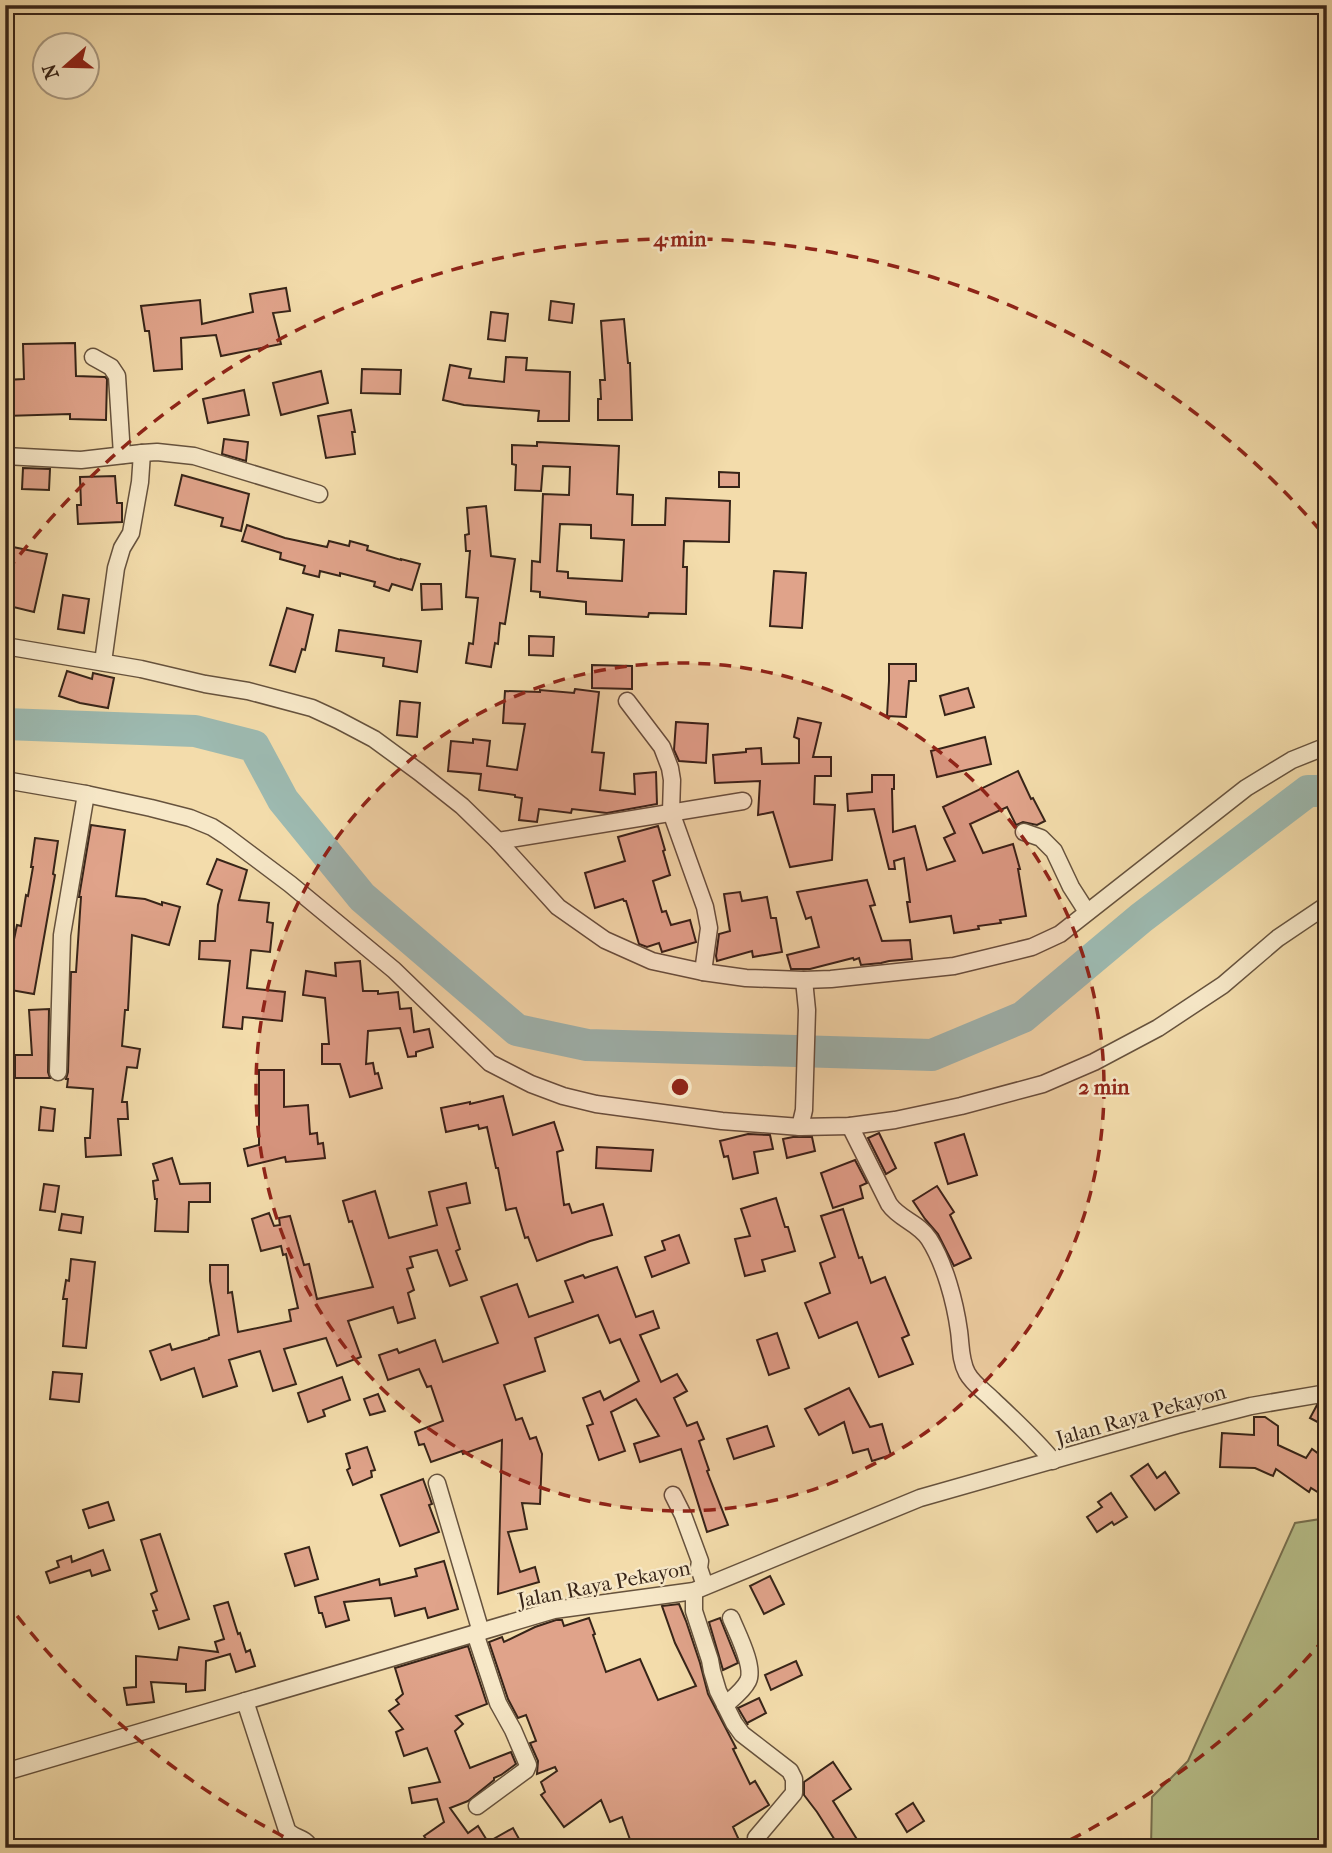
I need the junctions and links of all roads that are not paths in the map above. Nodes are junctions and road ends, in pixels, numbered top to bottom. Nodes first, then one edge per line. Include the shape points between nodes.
1 (93, 356) dead end
2 (142, 453) junction
3 (122, 455) junction
4 (5, 456) edge
5 (319, 494) dead end
6 (5, 646) edge
7 (103, 662) junction
8 (627, 701) dead end
9 (1327, 746) edge
10 (5, 779) edge
11 (86, 794) junction
12 (743, 801) dead end
13 (671, 812) junction
14 (1024, 832) dead end
15 (498, 841) junction
16 (1327, 905) edge
17 (1087, 912) junction
18 (703, 972) junction
19 (804, 980) junction
20 (58, 1072) dead end
21 (850, 1126) junction
22 (800, 1127) junction
23 (1327, 1393) edge
24 (1049, 1456) junction
25 (436, 1483) dead end
26 (673, 1495) dead end
27 (700, 1582) junction
28 (731, 1618) dead end
29 (478, 1632) junction
30 (245, 1701) junction
31 (725, 1705) junction
32 (5, 1772) edge
33 (477, 1806) dead end
34 (755, 1838) dead end
35 (310, 1848) edge

1 - 3 street via 117,376
2 - 3 street
2 - 5 street via 194,456
2 - 7 street via 131,533 116,568
3 - 4 street via 80,460
6 - 7 street
7 - 15 street via 312,708 373,739 462,806
8 - 13 street via 662,747 672,780
9 - 17 street via 1292,760 1246,788
10 - 11 street
11 - 20 street via 62,935
11 - 22 street via 190,818 226,836 394,970 490,1063 531,1084 596,1104
12 - 13 street
13 - 15 street
13 - 18 street via 705,907 709,928
14 - 17 street via 1041,838 1054,851
15 - 18 street via 558,907 605,940 652,961
16 - 21 street via 1212,992 1094,1062 997,1098
17 - 19 street via 1060,933 1003,956 954,966
18 - 19 street
19 - 22 street via 807,1010
21 - 22 street
21 - 24 street via 888,1204 928,1236 951,1291 963,1362 972,1380
23 - 24 street, Jalan Raya Pekayon via 1251,1406
24 - 27 street, Jalan Raya Pekayon via 920,1498
25 - 29 street
26 - 27 street via 700,1561
27 - 29 street, Jalan Raya Pekayon via 554,1610
27 - 31 street via 694,1611
28 - 31 street via 750,1673 746,1685
29 - 30 street, Jalan Raya Pekayon
29 - 33 street via 498,1703 528,1765
30 - 32 street, Jalan Raya Pekayon
30 - 35 street via 287,1830
31 - 34 street via 742,1734 794,1779 794,1793

